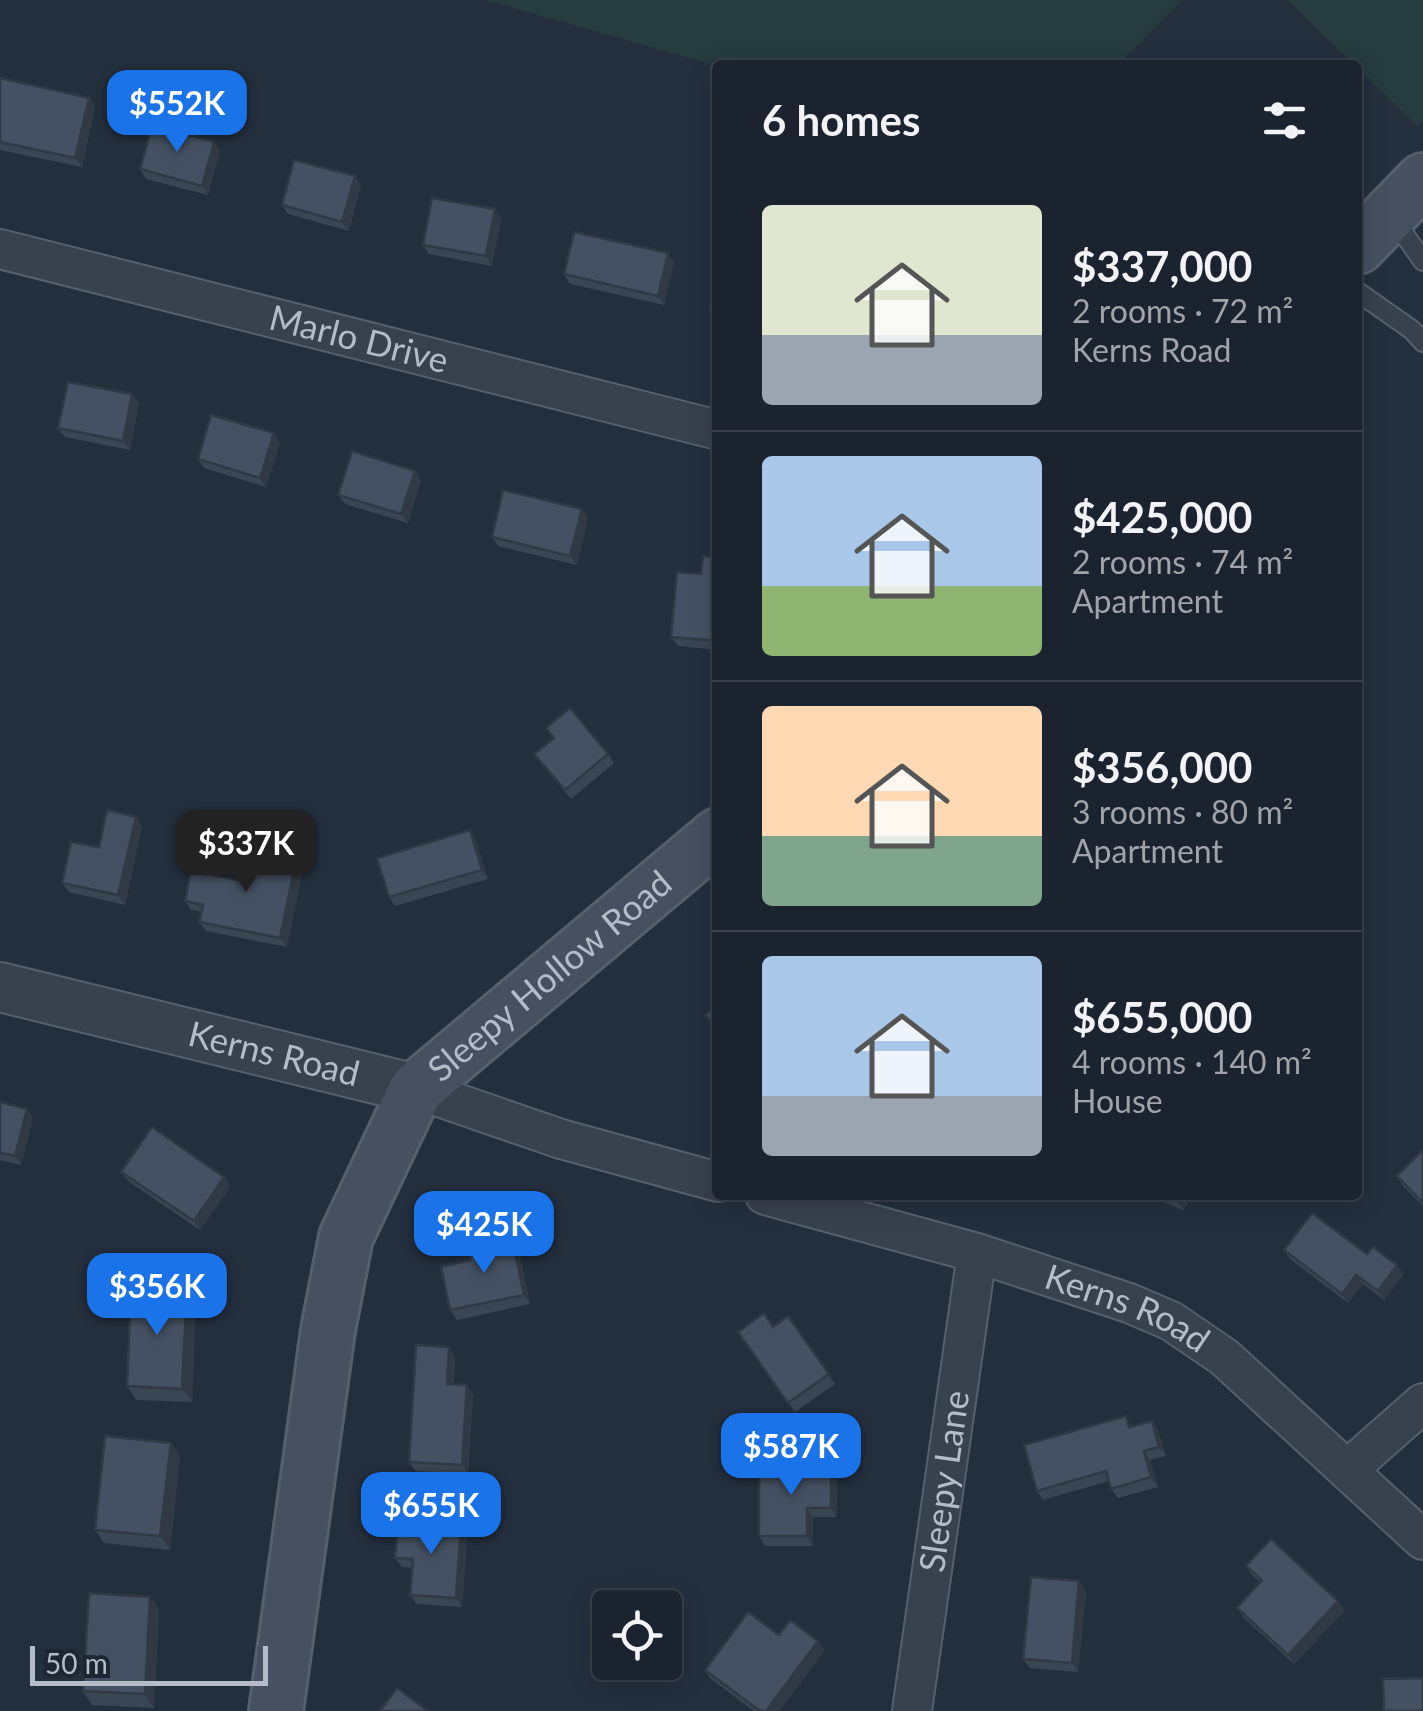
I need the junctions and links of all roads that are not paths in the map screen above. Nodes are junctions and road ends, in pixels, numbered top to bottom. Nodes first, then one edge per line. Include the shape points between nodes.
1 (1390, 214) edge
2 (0, 249) edge
3 (1423, 261) edge
4 (1362, 295) edge
5 (1423, 342) edge
6 (712, 428) edge
7 (712, 840) edge
8 (0, 986) edge
9 (416, 1089) junction
10 (712, 1180) edge
11 (783, 1200) edge
12 (977, 1253) junction
13 (1423, 1403) edge
14 (1347, 1470) junction
15 (1423, 1540) edge
16 (276, 1711) edge
17 (912, 1711) edge

1 - 3 lane
2 - 6 street, Marlo Drive
4 - 5 lane
7 - 9 main road, Sleepy Hollow Road
8 - 9 street, Kerns Road
9 - 10 street, Kerns Road via 561,1139
9 - 16 main road, Sleepy Hollow Road via 346,1237
11 - 12 street, Kerns Road
12 - 14 street, Kerns Road via 1171,1321 1224,1357
12 - 17 street, Sleepy Lane
13 - 14 street
14 - 15 street, Kerns Road

